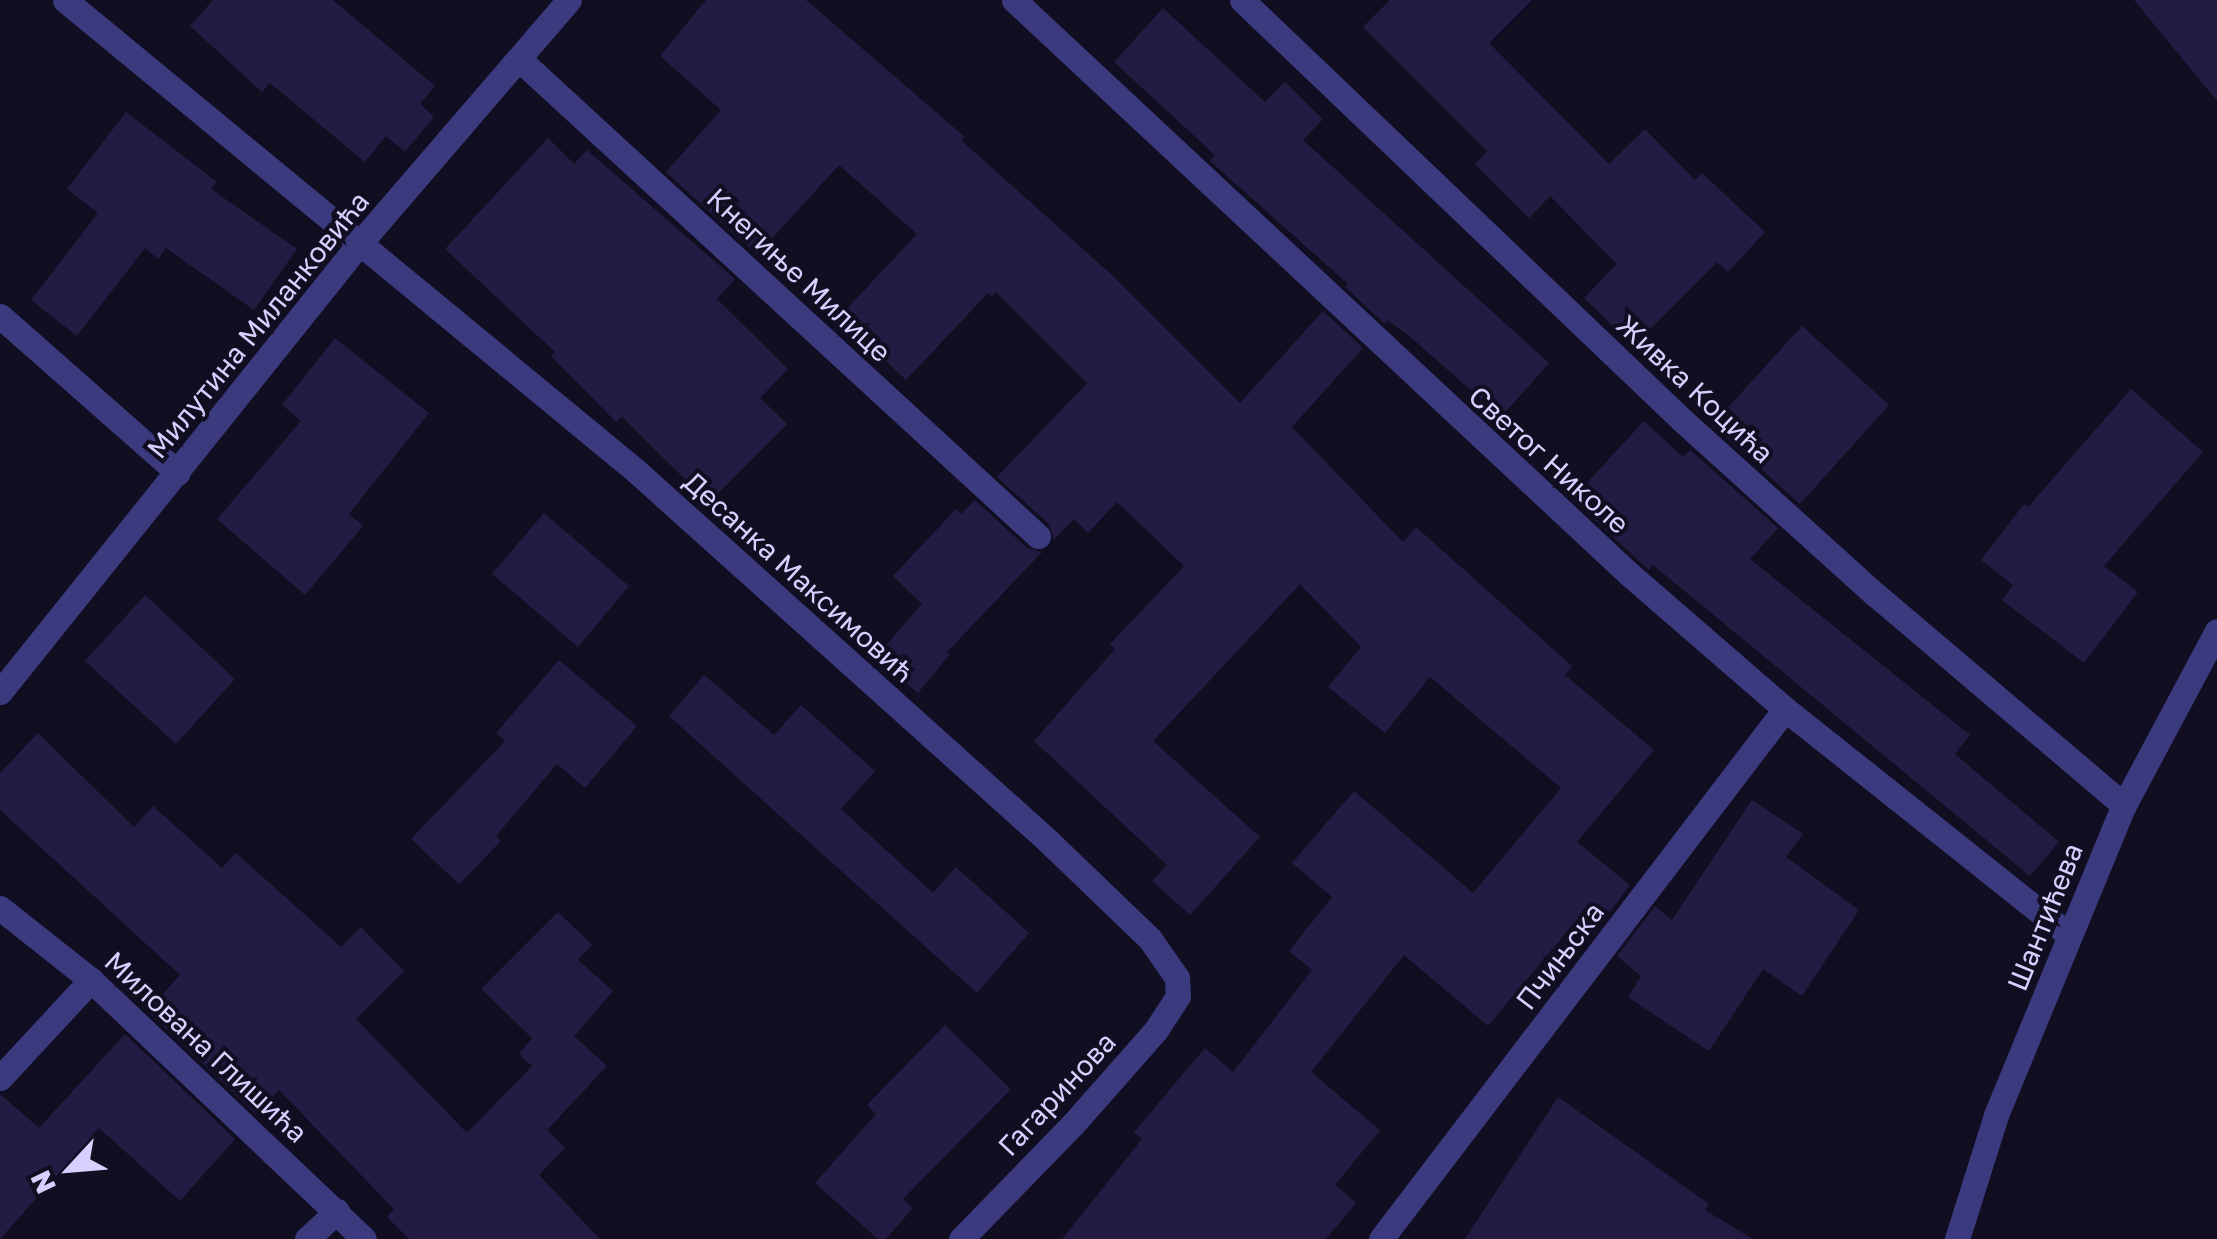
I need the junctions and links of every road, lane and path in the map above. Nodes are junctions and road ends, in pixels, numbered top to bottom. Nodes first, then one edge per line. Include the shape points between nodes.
1 (568, 0) edge
2 (1014, 0) edge
3 (1242, 0) edge
4 (67, 2) edge
5 (519, 59) junction
6 (359, 244) junction
7 (0, 316) edge
8 (178, 474) junction
9 (1038, 536) dead end
10 (2217, 631) edge
11 (0, 692) edge
12 (1785, 708) junction
13 (2124, 804) junction
14 (0, 908) edge
15 (2069, 935) junction
16 (1177, 978) joint
17 (92, 980) junction
18 (0, 1078) edge
19 (338, 1211) junction
20 (307, 1239) edge
21 (364, 1239) edge
22 (961, 1239) edge
23 (1381, 1239) edge
24 (1957, 1239) edge

1 - 5 street, Милутина Миланковића
2 - 12 street, Светог Николе via 1463,423
3 - 13 street, Живка Коцића via 1682,420
4 - 6 street, Десанка Максимовић
5 - 6 street, Милутина Миланковића
5 - 9 street, Кнегиње Милице
6 - 8 street, Милутина Миланковића
6 - 16 street, Десанка Максимовић via 634,470 1046,839 1150,940
7 - 8 street
8 - 11 street, Милутина Миланковића
10 - 13 street, Шантићева
12 - 15 street, Светог Николе
12 - 23 street, Пчињска
13 - 15 street, Шантићева
14 - 17 street, Милована Глишића
15 - 24 street, Шантићева via 1996,1116
16 - 22 street, Гагаринова via 1178,996 1156,1030
17 - 18 street
17 - 19 street, Милована Глишића
19 - 20 street
19 - 21 street, Милована Глишића

